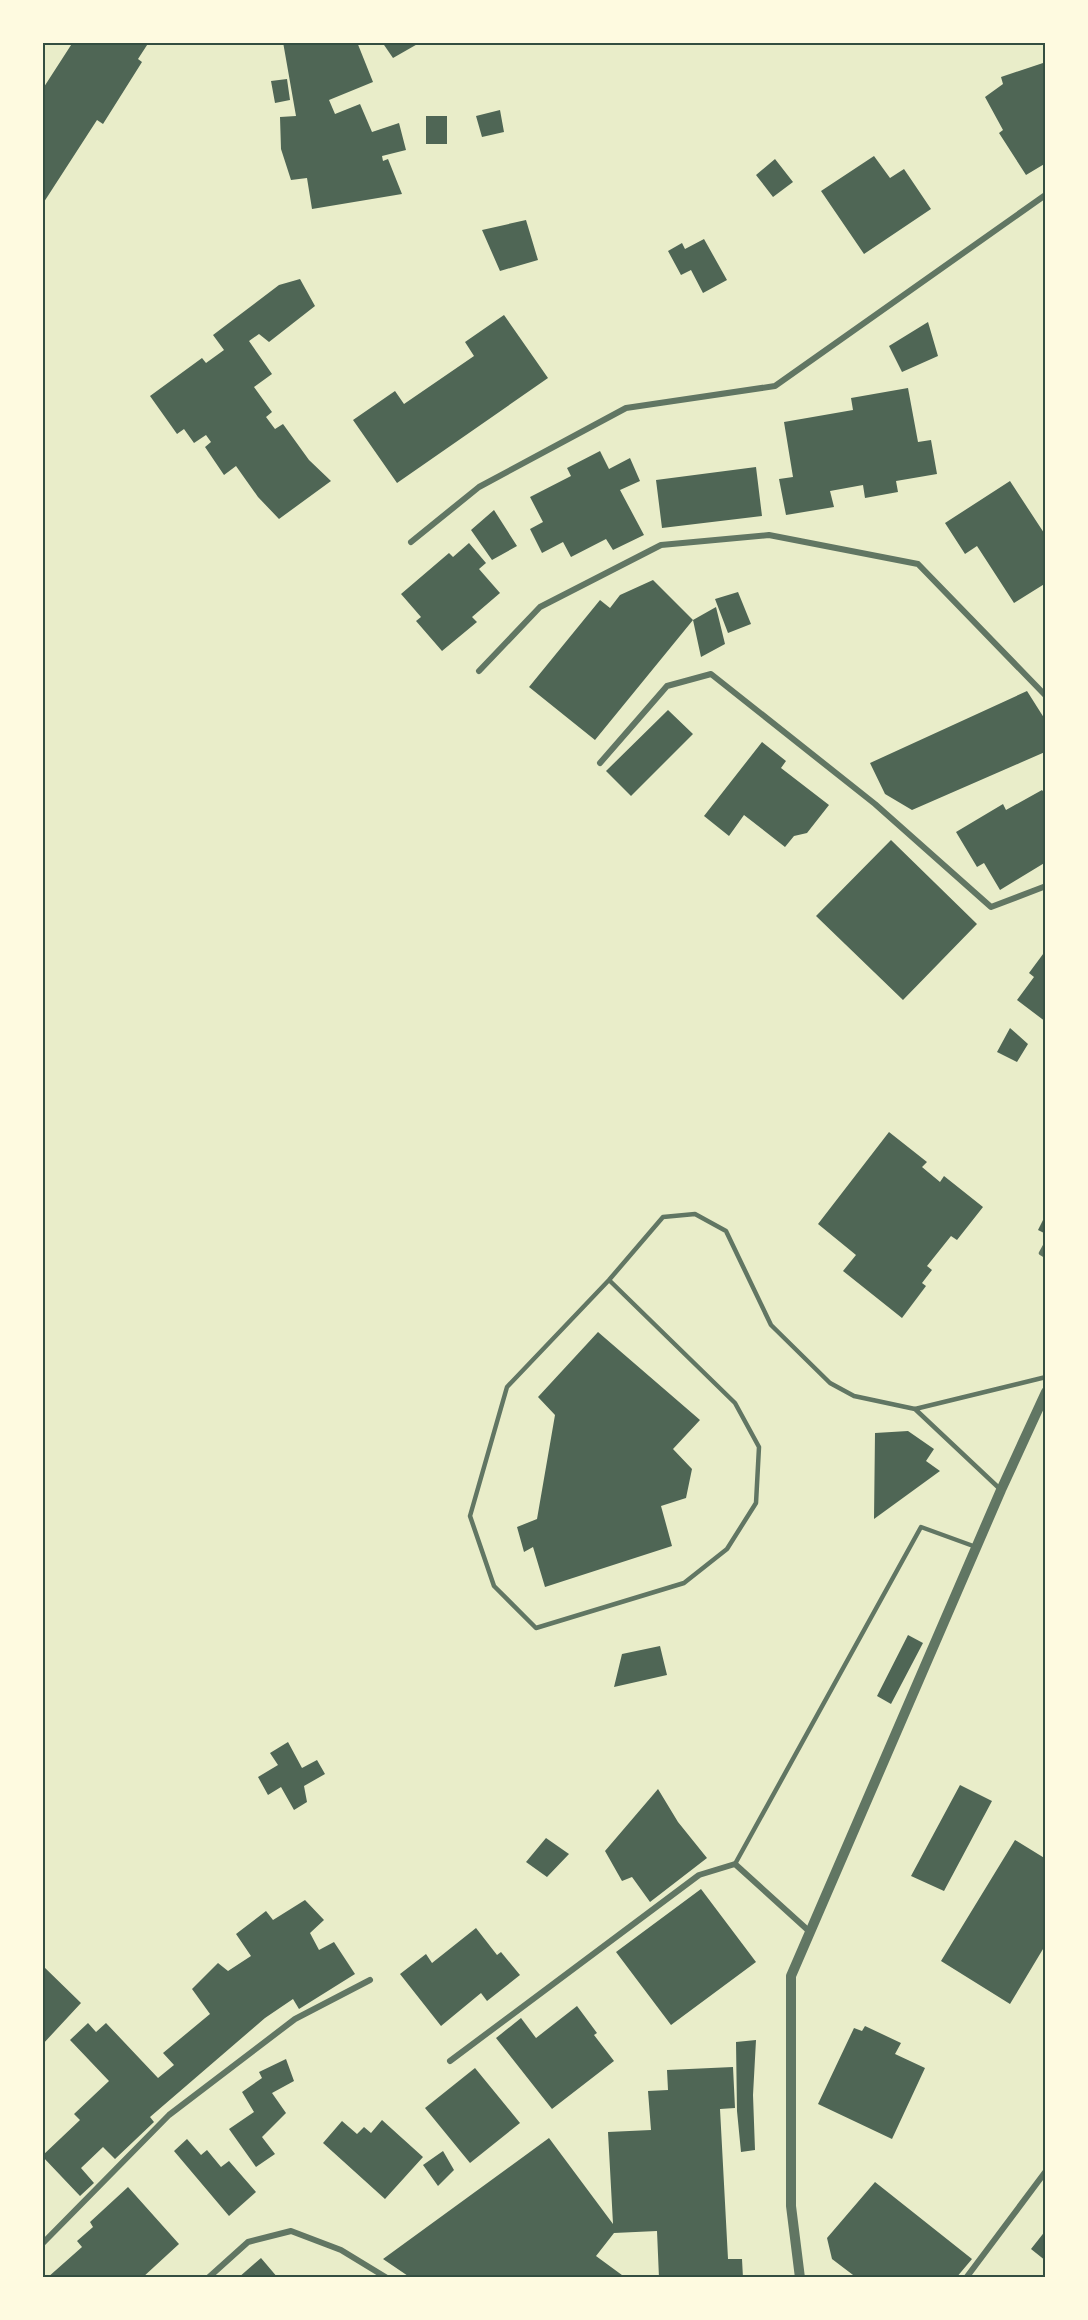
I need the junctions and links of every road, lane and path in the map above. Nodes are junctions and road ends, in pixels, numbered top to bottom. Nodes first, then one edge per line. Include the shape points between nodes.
1 (1046, 199) edge
2 (411, 542) dead end
3 (478, 672) dead end
4 (1046, 696) edge
5 (600, 763) dead end
6 (1046, 886) edge
7 (1046, 1244) edge
8 (1046, 1256) edge
9 (609, 1280) junction
10 (1046, 1377) edge
11 (1046, 1392) edge
12 (915, 1408) junction
13 (1001, 1490) junction
14 (976, 1547) junction
15 (735, 1864) junction
16 (810, 1932) junction
17 (370, 1980) dead end
18 (450, 2061) dead end
19 (1046, 2171) edge
20 (42, 2244) edge
21 (208, 2278) edge
22 (387, 2278) edge
23 (800, 2278) edge
24 (966, 2278) edge

1 - 2 street via 1044,196 775,386 626,408 479,486
3 - 4 street via 540,607 661,545 769,535 918,564
5 - 6 street via 667,686 711,674 875,804 991,907
7 - 8 lane via 1041,1252
9 - 9 lane via 735,1403 759,1447 756,1503 727,1549 684,1583 536,1628 494,1586 470,1516 507,1387
9 - 12 lane via 663,1217 695,1214 726,1231 771,1324 830,1383 854,1396
10 - 12 lane
11 - 13 street
12 - 13 lane
13 - 14 street
14 - 15 lane via 921,1527
14 - 16 street
15 - 16 street
15 - 18 street via 699,1875
16 - 23 street via 791,1976 791,2206
17 - 20 street via 295,2019 169,2115
19 - 24 street
21 - 22 street via 248,2242 291,2231 341,2250

